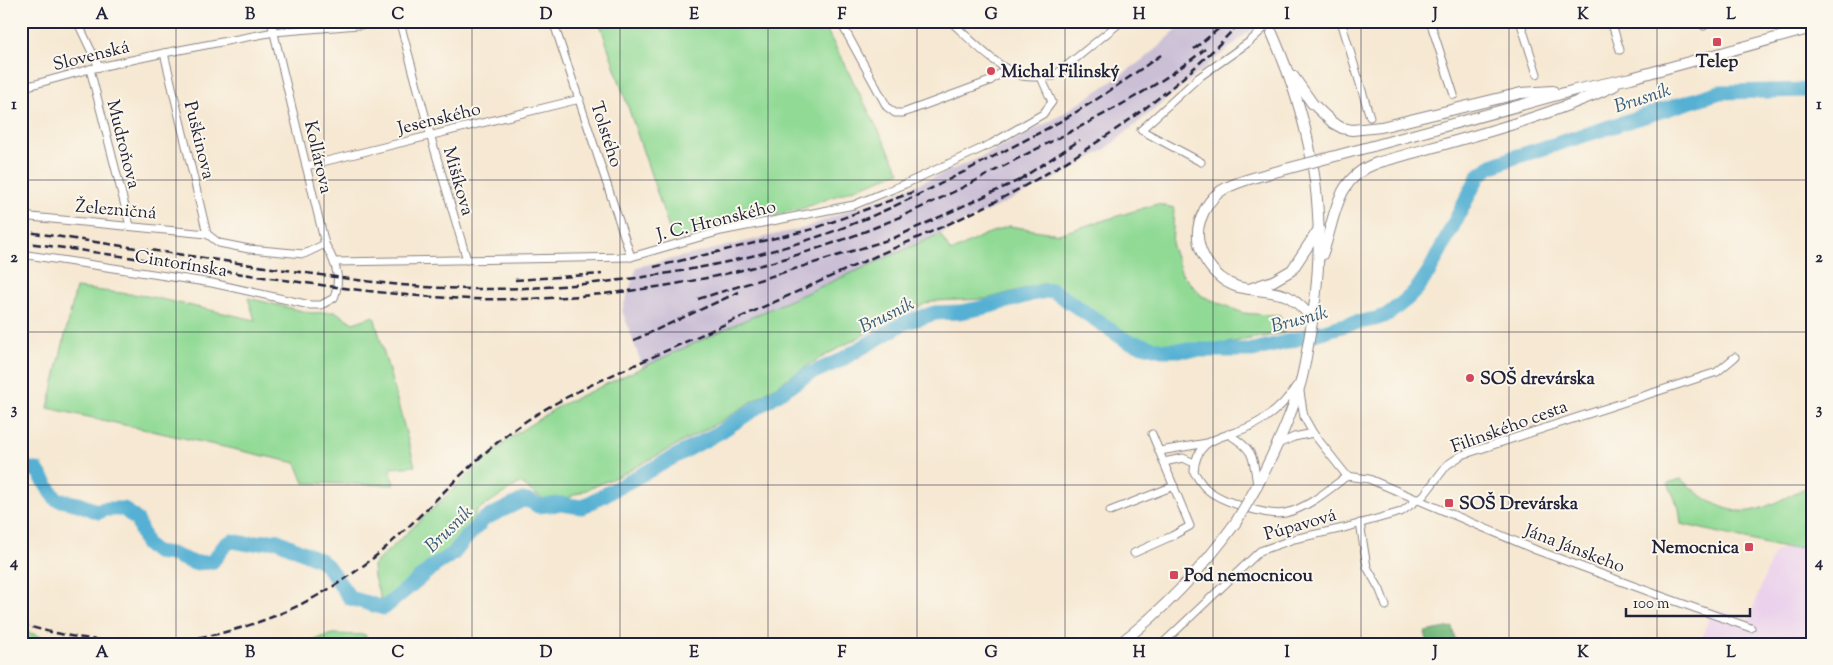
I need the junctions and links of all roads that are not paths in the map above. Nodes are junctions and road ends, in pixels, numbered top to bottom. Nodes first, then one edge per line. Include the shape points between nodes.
1 (77, 21) edge
2 (271, 21) edge
3 (553, 21) edge
4 (840, 21) edge
5 (950, 21) edge
6 (1122, 21) edge
7 (1272, 21) edge
8 (1340, 21) edge
9 (1430, 21) edge
10 (1520, 21) edge
11 (1611, 21) edge
12 (403, 22) edge
13 (1812, 28) edge
14 (274, 32) junction
15 (1272, 32) dead end
16 (1620, 50) dead end
17 (164, 53) junction
18 (1286, 65) junction
19 (99, 68) junction
20 (1006, 69) junction
21 (90, 70) junction
22 (1537, 74) dead end
23 (1041, 77) junction
24 (1631, 78) junction
25 (21, 88) edge
26 (1575, 90) junction
27 (1454, 95) dead end
28 (580, 99) junction
29 (1370, 117) dead end
30 (431, 136) junction
31 (1201, 162) dead end
32 (306, 166) junction
33 (21, 216) edge
34 (130, 226) junction
35 (1319, 229) junction
36 (207, 234) junction
37 (325, 244) junction
38 (21, 254) edge
39 (632, 257) junction
40 (467, 260) junction
41 (334, 262) junction
42 (1319, 263) junction
43 (1252, 288) junction
44 (334, 298) joint
45 (1313, 320) junction
46 (1735, 357) dead end
47 (1302, 378) junction
48 (1299, 389) junction
49 (1152, 434) dead end
50 (1228, 434) junction
51 (1313, 434) junction
52 (1207, 443) junction
53 (1278, 444) junction
54 (1160, 451) junction
55 (1164, 462) junction
56 (1194, 462) junction
57 (1347, 476) junction
58 (1174, 486) junction
59 (1257, 486) junction
60 (1418, 500) junction
61 (1110, 511) dead end
62 (1360, 523) junction
63 (1134, 552) dead end
64 (1386, 606) dead end
65 (1751, 628) dead end
66 (1119, 644) edge
67 (1162, 644) edge

1 - 19 street
2 - 14 street, Kollárova
3 - 28 street, Tolstého
4 - 20 street via 887,107 895,113 990,82
5 - 20 street
6 - 23 street via 1054,76
7 - 31 street via 1249,42 1198,78 1141,130
8 - 29 street
9 - 27 street
10 - 22 street
11 - 16 street
12 - 14 street, Slovenská
12 - 30 street, Mišíkova
13 - 24 main road
14 - 17 street, Slovenská
14 - 32 street, Kollárova
15 - 18 main road
17 - 19 street, Slovenská
17 - 36 street, Puškinova
18 - 26 main road via 1312,103 1333,123 1352,130 1380,127 1521,93
18 - 35 main road via 1306,126
19 - 21 street, Slovenská
20 - 23 street via 1022,76
21 - 25 street, Slovenská
21 - 34 street, Mudroňova
23 - 39 street, J. C. Hronského via 1052,102 1043,114 992,144 905,184 854,205 721,231
24 - 26 main road
24 - 42 main road via 1589,98 1505,127 1362,169 1339,197
26 - 43 main road, bridge via 1256,177 1232,184 1214,195 1206,205 1199,224 1202,254 1208,265 1228,282
28 - 30 street, Jesenského
28 - 39 street, Tolstého
30 - 32 street, Jesenského
30 - 40 street, Mišíkova
32 - 37 street, Kollárova
33 - 34 street, Železničná
34 - 36 street, Železničná
35 - 42 main road
35 - 43 main road via 1292,270
36 - 37 street via 219,244 304,254
37 - 41 street, Kollárova
38 - 44 street, Cintorínska via 222,284 310,305 321,305
39 - 40 street, J. C. Hronského
40 - 41 street, J. C. Hronského
41 - 44 street, Kollárova via 338,278
42 - 45 main road
43 - 45 main road via 1289,297
45 - 47 main road
46 - 60 street, Filinského cesta via 1717,372 1462,455 1447,465
47 - 48 main road
47 - 50 street via 1270,416
48 - 51 street via 1304,417
48 - 53 main road
49 - 54 street
50 - 52 street
50 - 59 street via 1242,442 1253,456
51 - 53 street
51 - 57 street
52 - 54 street
52 - 56 street
53 - 59 main road
54 - 55 street
55 - 56 street via 1182,458
55 - 58 street
56 - 57 street via 1194,472 1208,490 1236,504 1268,513 1283,514 1299,508
57 - 60 street, Jána Jánskeho via 1369,479
58 - 61 street
58 - 63 street via 1190,526
59 - 66 main road, bridge via 1236,522 1184,587
60 - 62 street, Púpavová via 1401,512
60 - 65 street, Jána Jánskeho via 1560,559
62 - 64 street via 1367,567
62 - 67 street, Púpavová via 1294,538 1260,551

